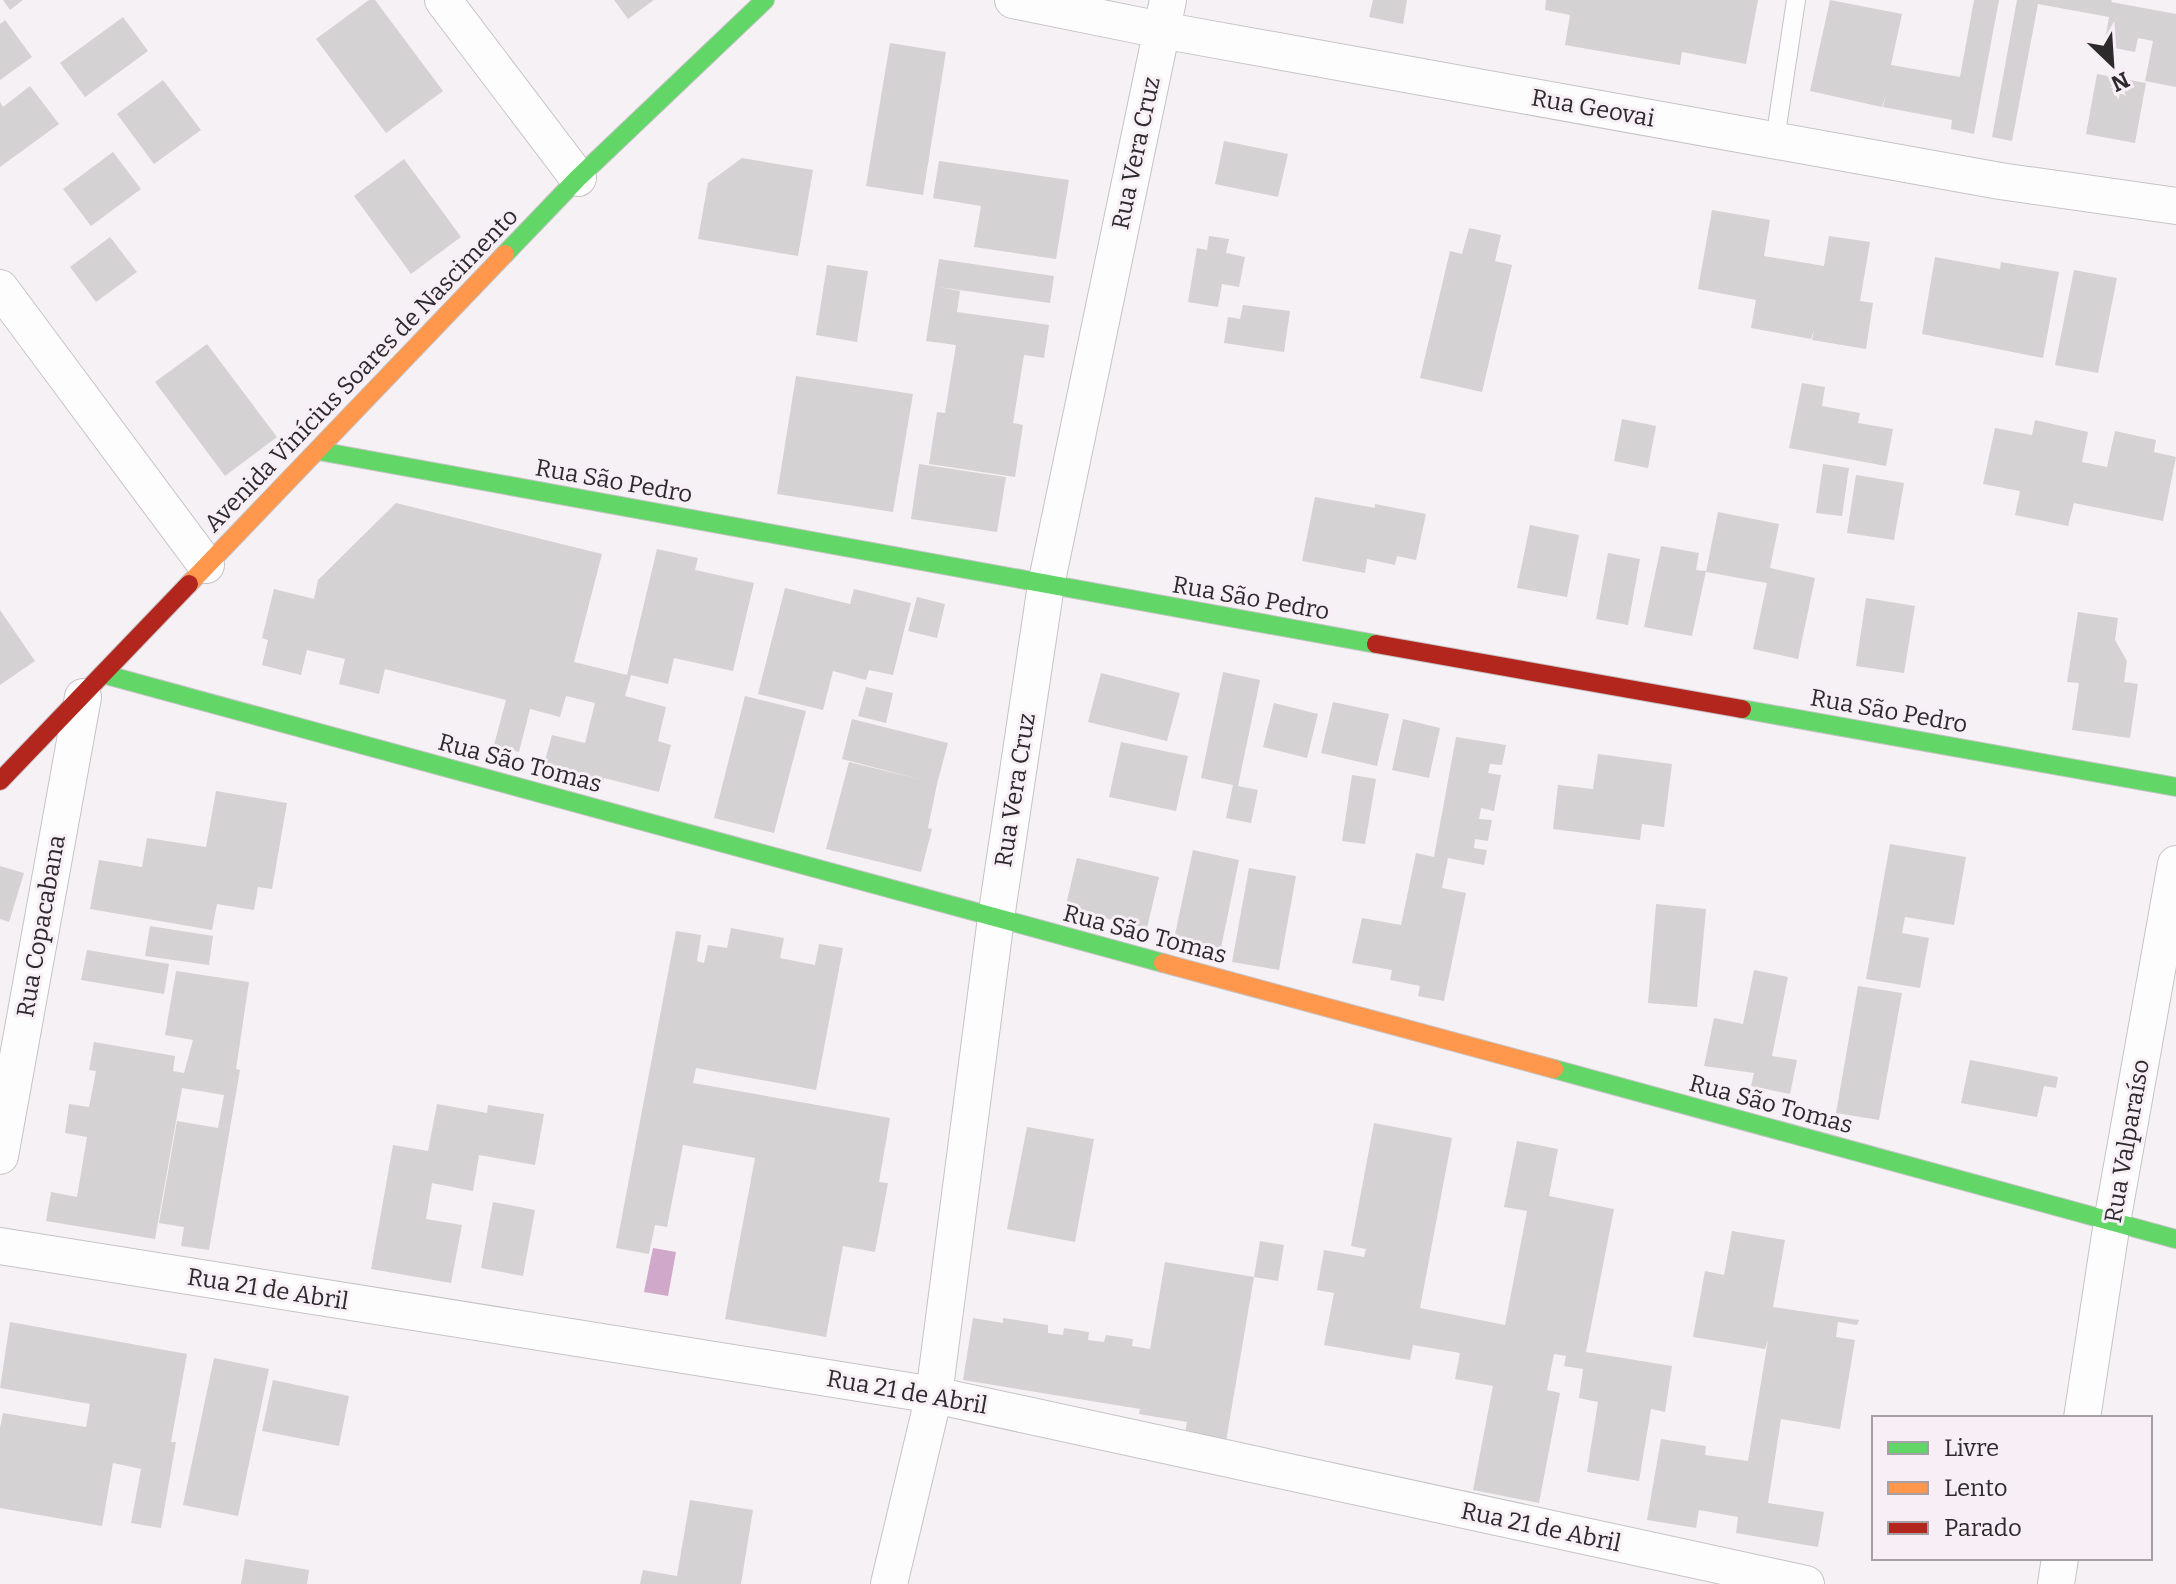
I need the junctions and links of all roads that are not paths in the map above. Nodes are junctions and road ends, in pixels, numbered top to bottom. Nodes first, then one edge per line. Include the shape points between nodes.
1 (443, 0) edge
2 (765, 0) edge
3 (1013, 0) edge
4 (1796, 0) edge
5 (1164, 15) edge
6 (1775, 140) junction
7 (578, 178) junction
8 (2176, 206) edge
9 (0, 288) edge
10 (319, 451) junction
11 (206, 565) junction
12 (1046, 585) junction
13 (93, 685) junction
14 (0, 781) edge
15 (2176, 787) edge
16 (2176, 864) edge
17 (996, 918) junction
18 (0, 1156) edge
19 (2112, 1222) junction
20 (2176, 1239) edge
21 (0, 1246) edge
22 (934, 1395) junction
23 (2082, 1416) edge
24 (2060, 1560) edge
25 (889, 1584) edge
26 (1806, 1584) edge
27 (2056, 1584) edge

1 - 7 street
2 - 7 street, Avenida Vinícius Soares de Nascimento
3 - 5 street, Rua Geovai
4 - 6 lane
5 - 6 street, Rua Geovai
5 - 12 street, Rua Vera Cruz
6 - 8 street, Rua Geovai
7 - 10 street, Avenida Vinícius Soares de Nascimento
9 - 11 street
10 - 11 street, Avenida Vinícius Soares de Nascimento
10 - 12 street, Rua São Pedro
11 - 13 street, Avenida Vinícius Soares de Nascimento
12 - 15 street, Rua São Pedro
12 - 17 street, Rua Vera Cruz
13 - 14 street, Avenida Vinícius Soares de Nascimento
13 - 17 street, Rua São Tomas
13 - 18 street, Rua Copacabana
16 - 19 street, Rua Valparaíso
17 - 19 street, Rua São Tomas
17 - 22 street, Rua Vera Cruz
19 - 20 street, Rua São Tomas
19 - 23 street, Rua Valparaíso
21 - 22 street, Rua 21 de Abril
22 - 25 street, Rua Vera Cruz
22 - 26 street, Rua 21 de Abril
24 - 27 street

